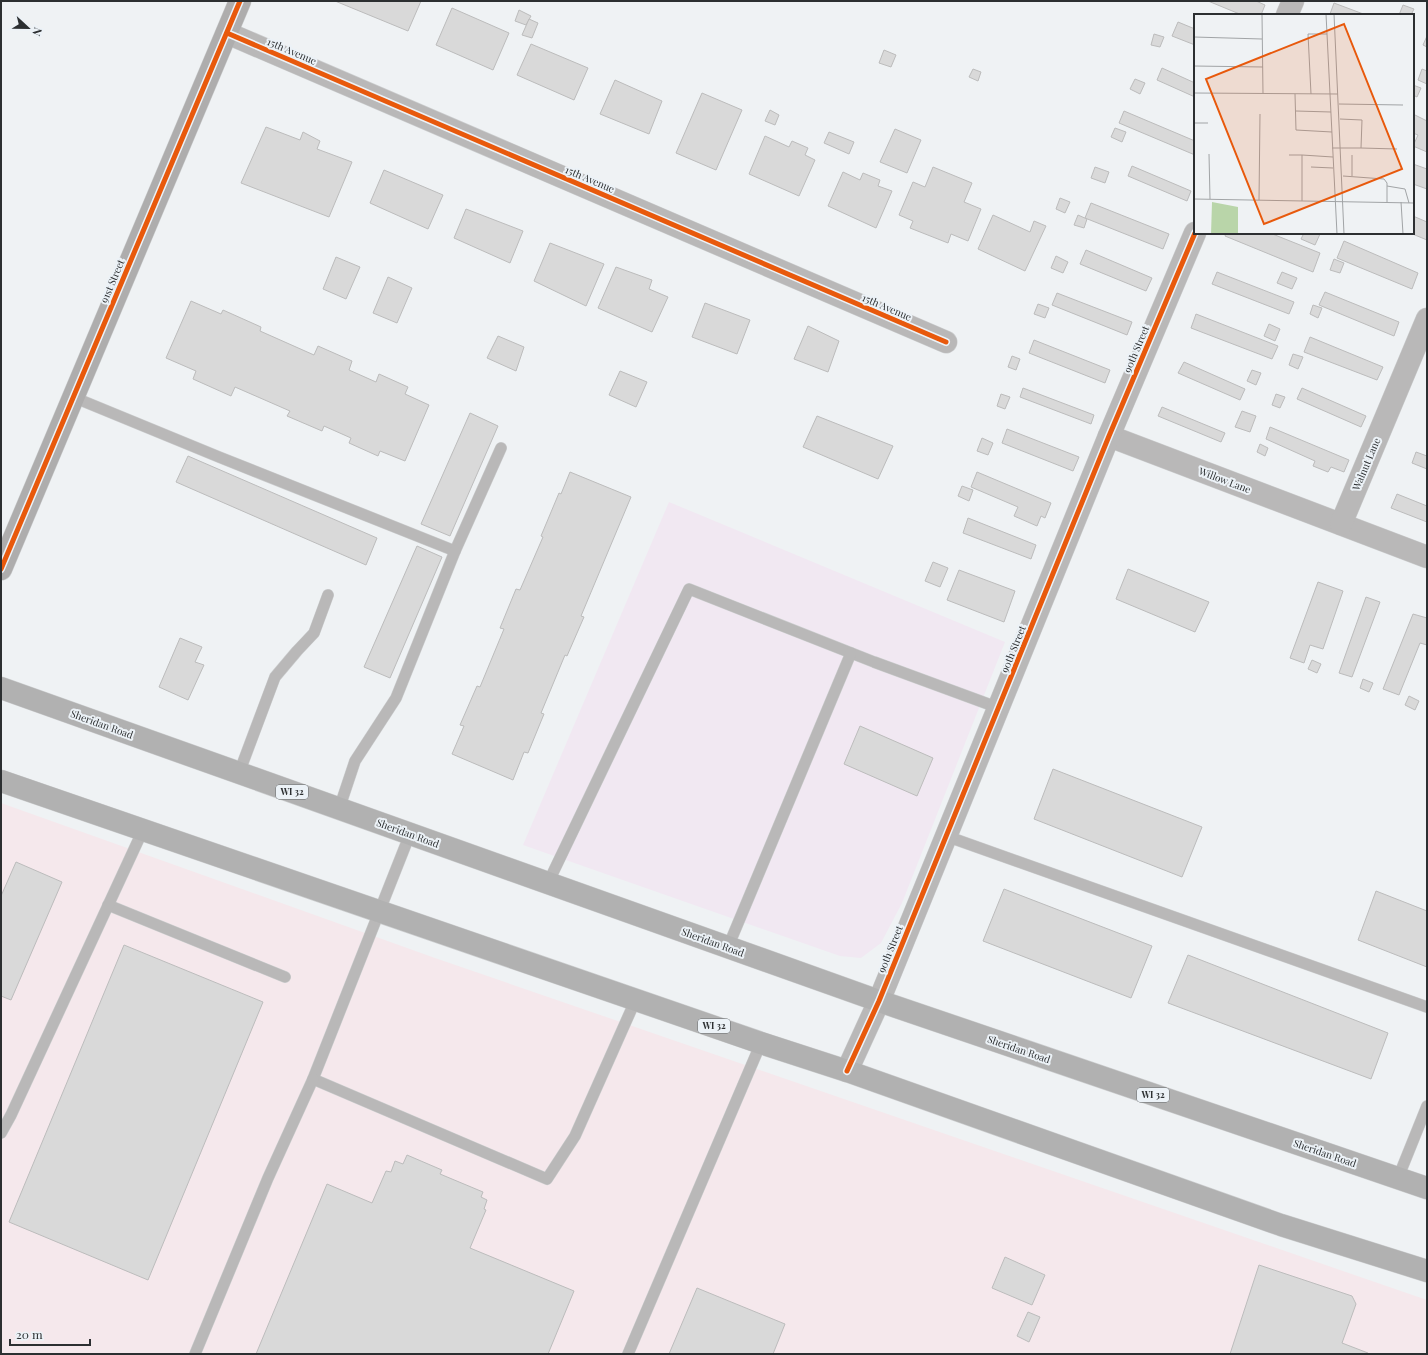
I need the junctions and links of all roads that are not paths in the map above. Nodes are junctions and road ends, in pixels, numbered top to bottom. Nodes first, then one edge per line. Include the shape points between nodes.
1 (240, 1) edge
2 (1293, 1) edge
3 (1287, 14) edge
4 (227, 33) junction
5 (1195, 234) edge
6 (1427, 319) edge
7 (946, 342) dead end
8 (73, 397) junction
9 (1109, 436) junction
10 (500, 448) dead end
11 (1341, 524) junction
12 (455, 551) junction
13 (1427, 557) edge
14 (1, 569) edge
15 (328, 595) dead end
16 (851, 653) junction
17 (1, 688) edge
18 (999, 708) junction
19 (239, 773) junction
20 (1, 781) edge
21 (339, 809) junction
22 (143, 830) junction
23 (410, 834) junction
24 (946, 836) junction
25 (548, 883) junction
26 (108, 905) junction
27 (380, 912) junction
28 (728, 947) junction
29 (285, 977) dead end
30 (636, 999) junction
31 (879, 1001) junction
32 (1427, 1007) edge
33 (761, 1042) junction
34 (847, 1071) junction
35 (312, 1079) junction
36 (1427, 1106) edge
37 (1, 1133) edge
38 (1398, 1178) junction
39 (1427, 1188) edge
40 (1427, 1271) edge
41 (195, 1354) edge
42 (628, 1354) edge

1 - 4 street, 91st Street
2 - 3 street
4 - 7 street, 15th Avenue
4 - 8 street, 91st Street
5 - 9 street, 90th Street
6 - 11 street, Walnut Lane
8 - 12 lane
8 - 14 street, 91st Street
9 - 11 street, Willow Lane
9 - 18 street, 90th Street
10 - 12 lane
11 - 13 street
12 - 21 lane via 396,698 355,761
15 - 19 lane via 314,633 275,677
16 - 18 lane
16 - 25 lane via 689,589
16 - 28 lane
17 - 19 main road, Sheridan Road / WI 32
18 - 24 street, 90th Street
19 - 21 main road, Sheridan Road / WI 32
20 - 22 main road, WI 32
21 - 23 main road, Sheridan Road / WI 32
22 - 26 lane
22 - 27 main road, WI 32
23 - 25 main road, Sheridan Road / WI 32
23 - 27 lane
24 - 31 street, 90th Street
24 - 32 lane
25 - 28 main road, Sheridan Road / WI 32
26 - 29 lane
26 - 37 lane via 15,1108
27 - 30 main road, WI 32
27 - 35 lane
28 - 31 main road, Sheridan Road / WI 32
30 - 33 main road, WI 32
30 - 35 lane via 575,1136 547,1179
31 - 34 street, 90th Street
31 - 38 main road, Sheridan Road / WI 32
33 - 34 main road, WI 32
33 - 42 lane
34 - 40 main road, WI 32 via 1281,1225
35 - 41 lane
36 - 38 lane
38 - 39 main road, Sheridan Road / WI 32

